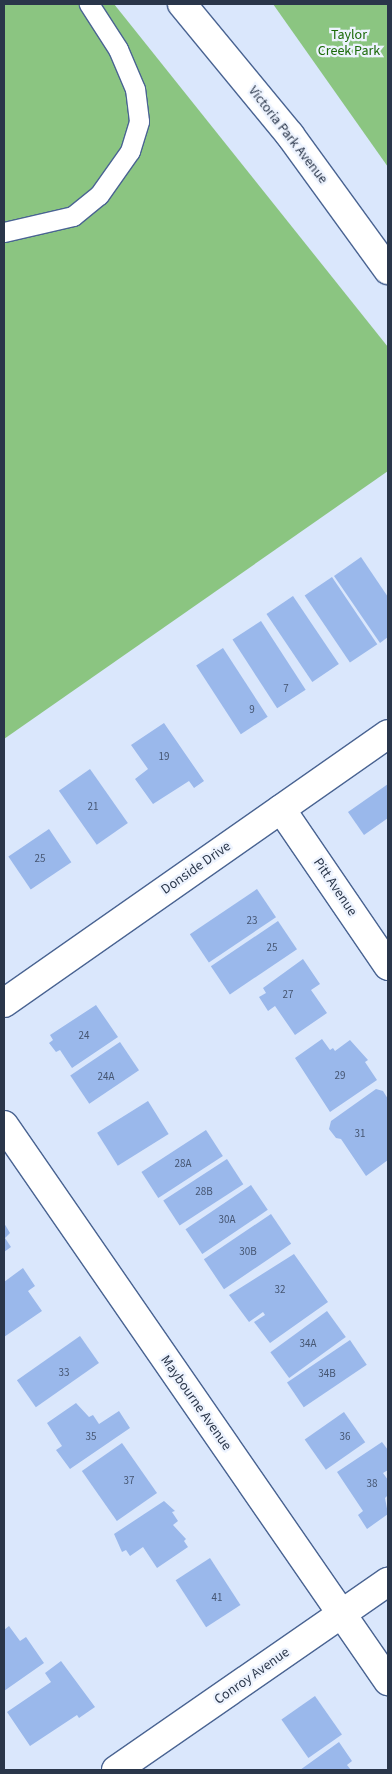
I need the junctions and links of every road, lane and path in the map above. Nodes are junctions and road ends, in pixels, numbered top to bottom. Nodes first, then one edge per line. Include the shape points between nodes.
1 (89, 4) edge
2 (182, 4) edge
3 (4, 232) edge
4 (388, 270) edge
5 (388, 734) edge
6 (281, 809) junction
7 (388, 966) edge
8 (4, 1002) edge
9 (4, 1125) edge
10 (388, 1582) edge
11 (343, 1614) junction
12 (388, 1681) edge
13 (116, 1770) edge

1 - 3 lane via 118,49 135,89 140,122 130,151 99,195 73,216
2 - 4 street, Victoria Park Avenue via 290,135
5 - 6 street, Donside Drive
6 - 7 street, Pitt Avenue
6 - 8 street, Donside Drive
9 - 11 street, Maybourne Avenue
10 - 11 street, Conroy Avenue
11 - 12 street, Maybourne Avenue
11 - 13 street, Conroy Avenue

